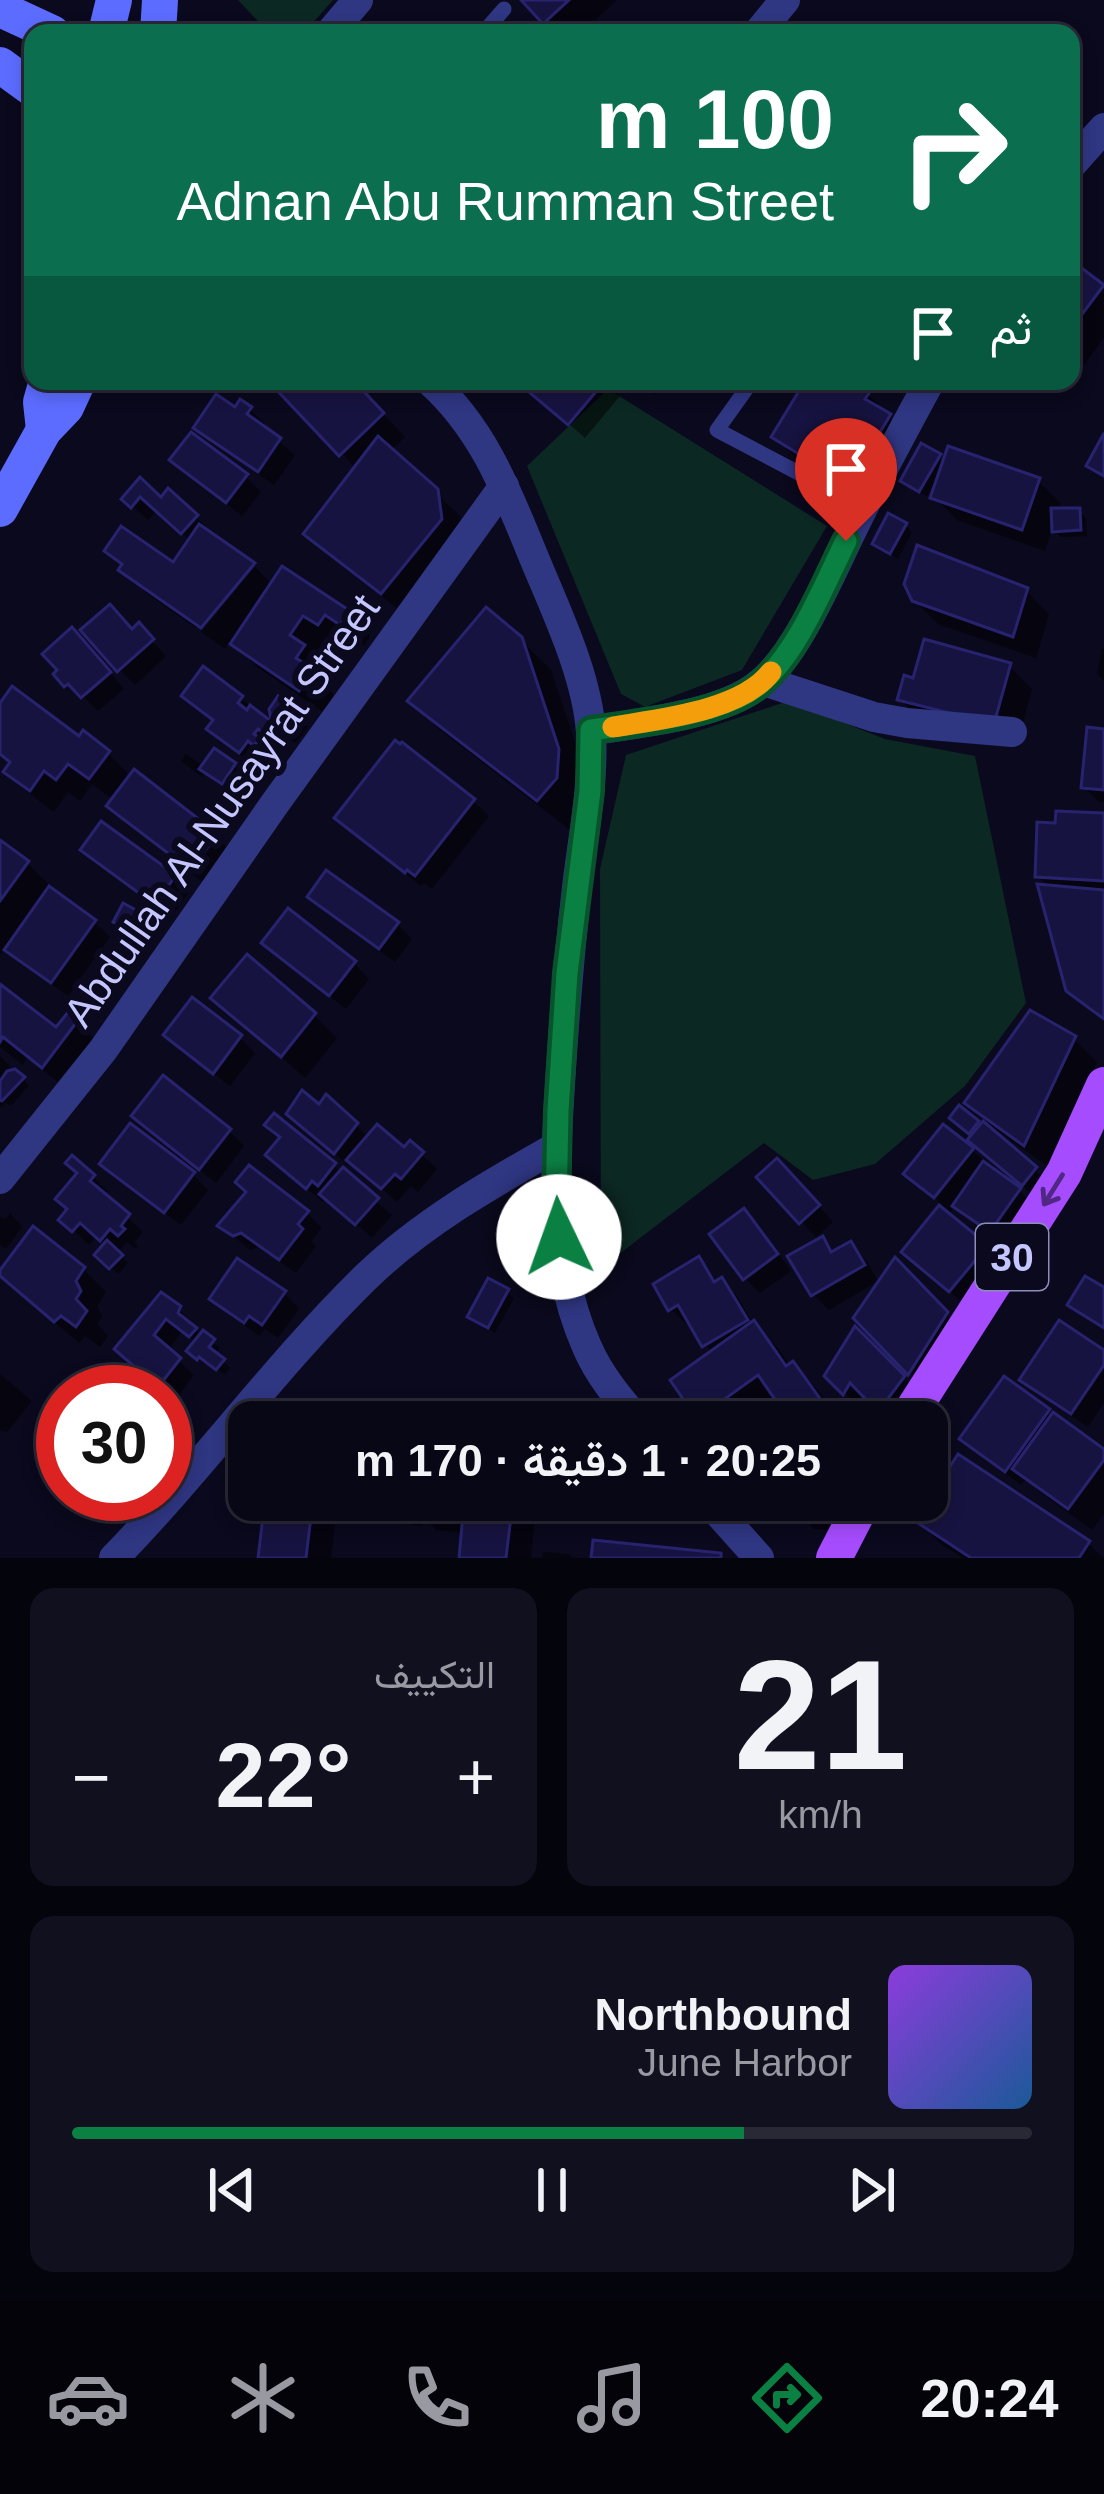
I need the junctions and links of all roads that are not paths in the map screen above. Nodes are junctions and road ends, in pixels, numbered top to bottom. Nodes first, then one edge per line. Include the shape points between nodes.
1 (358, 0) edge
2 (785, 0) edge
3 (13, 6) edge
4 (504, 9) dead end
5 (39, 24) edge
6 (338, 24) edge
7 (491, 24) edge
8 (765, 24) edge
9 (1104, 128) edge
10 (1080, 155) edge
11 (44, 390) edge
12 (74, 390) edge
13 (452, 390) edge
14 (746, 390) edge
15 (925, 390) edge
16 (44, 430) junction
17 (505, 486) junction
18 (863, 507) junction
19 (0, 509) edge
20 (764, 681) junction
21 (591, 730) junction
22 (1012, 732) dead end
23 (1104, 1085) edge
24 (556, 1147) junction
25 (0, 1179) edge
26 (621, 1401) edge
27 (918, 1401) edge
28 (726, 1521) edge
29 (853, 1521) edge
30 (114, 1558) edge
31 (759, 1558) edge
32 (834, 1558) edge

1 - 6 street
2 - 8 street
3 - 5 street
4 - 7 lane
9 - 10 street
11 - 16 street
12 - 16 street
13 - 17 street
14 - 18 lane via 717,430
15 - 18 street
16 - 19 street
17 - 21 street via 580,679
17 - 25 street, Abdullah Al-Nusayrat Street via 103,1050
18 - 20 street
20 - 21 street via 679,716
20 - 22 street via 874,717
21 - 24 street
23 -> 27 main road, 30 via 1064,1172
24 - 26 street via 556,1211 574,1314
24 - 30 street via 418,1232 368,1276
28 - 31 street
29 - 32 main road

